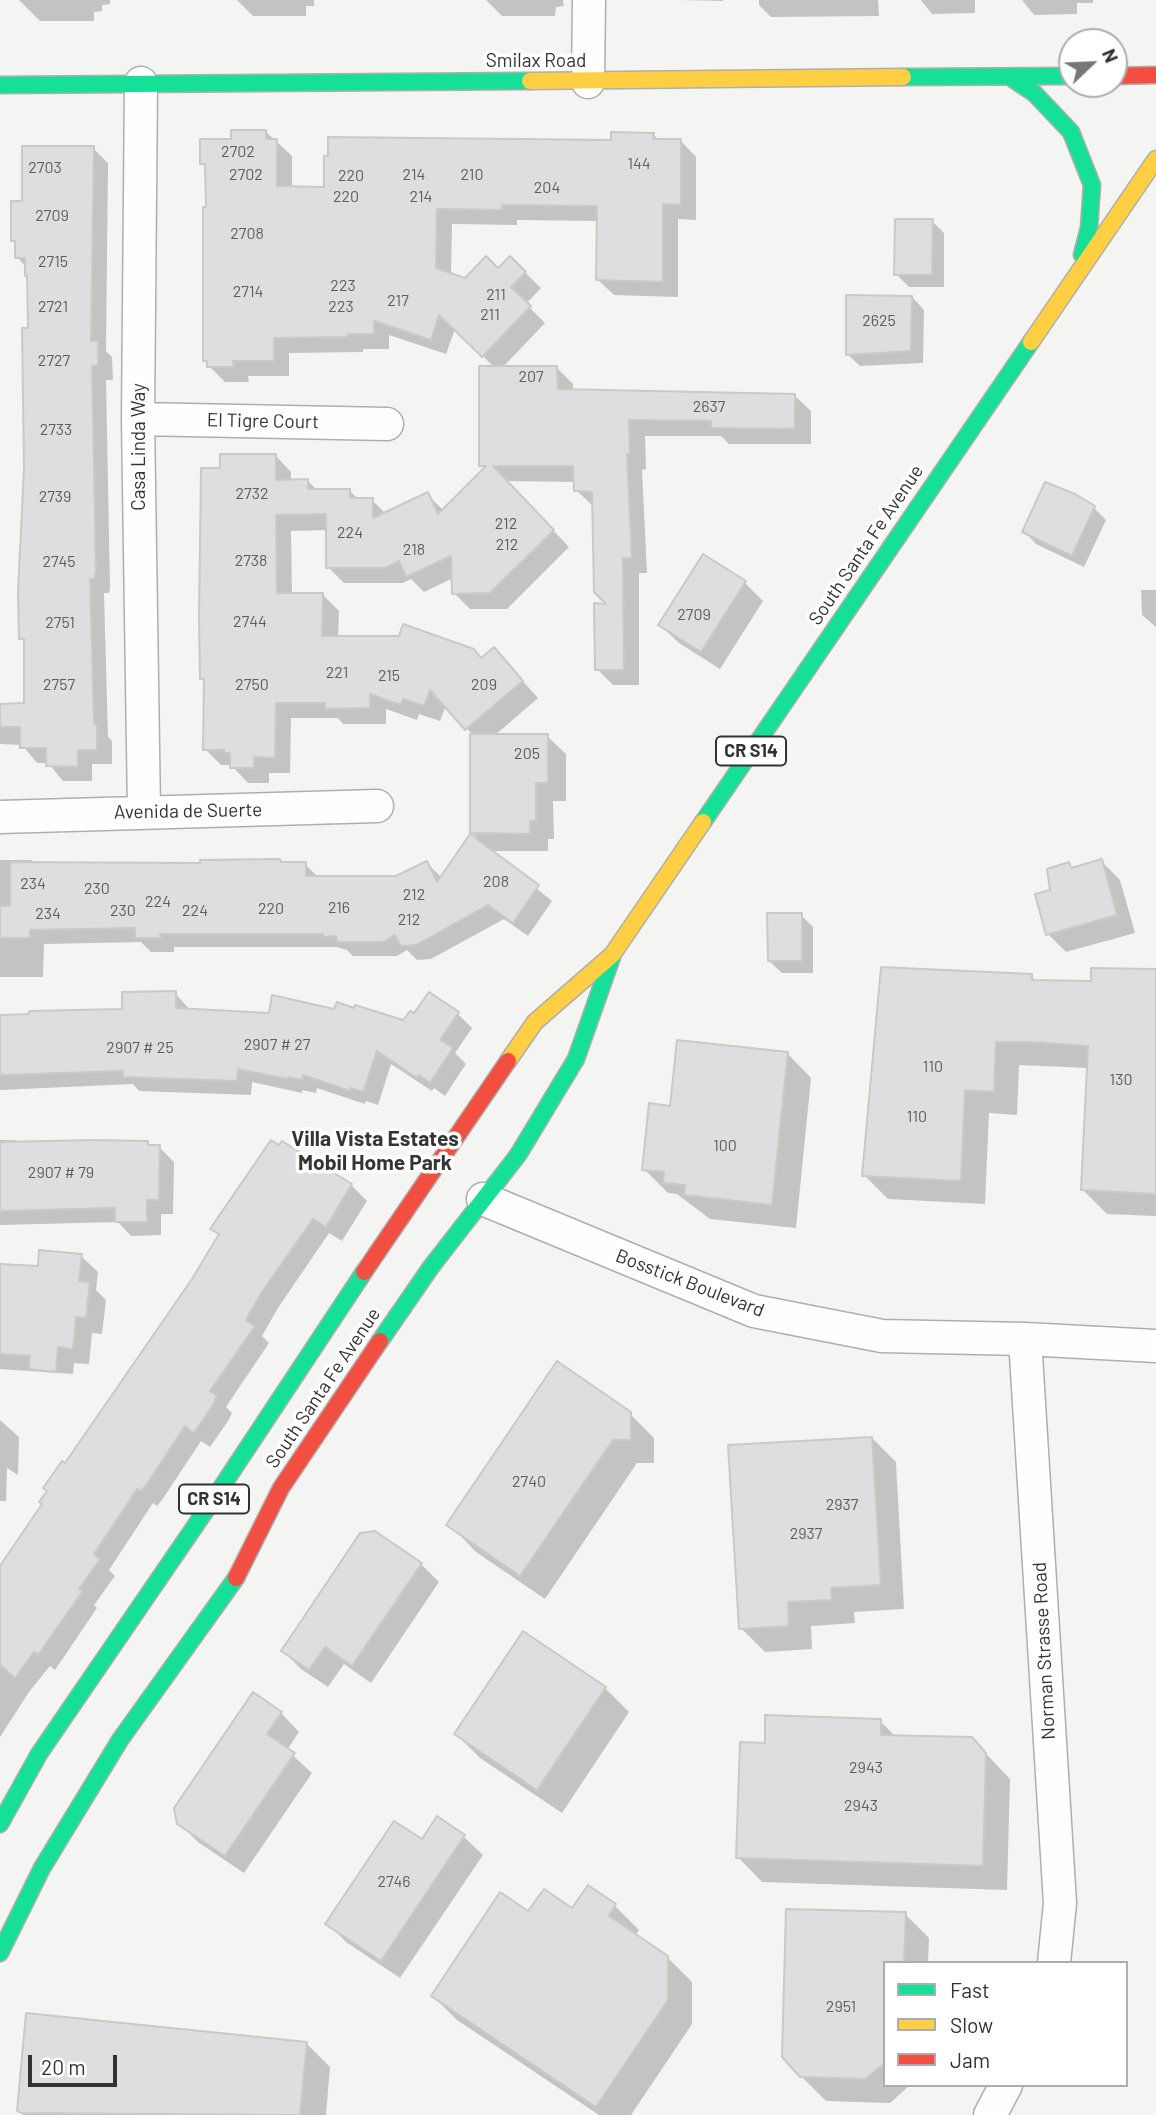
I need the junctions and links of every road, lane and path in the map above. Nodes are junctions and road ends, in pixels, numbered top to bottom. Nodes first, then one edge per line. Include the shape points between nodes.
1 (589, 0) edge
2 (1156, 75) edge
3 (1128, 76) edge
4 (1058, 77) edge
5 (1013, 79) junction
6 (588, 82) junction
7 (141, 83) junction
8 (0, 85) edge
9 (1156, 159) edge
10 (1078, 272) junction
11 (138, 419) junction
12 (387, 424) dead end
13 (377, 806) dead end
14 (144, 811) junction
15 (0, 817) edge
16 (612, 955) junction
17 (483, 1199) junction
18 (1025, 1339) junction
19 (1156, 1346) edge
20 (0, 1824) edge
21 (0, 1953) edge
22 (1054, 1961) edge
23 (1005, 2087) edge
24 (990, 2115) edge

1 - 6 street
2 - 3 main road
4 - 5 main road, Smilax Road
5 - 6 main road, Smilax Road
5 - 10 main road via 1034,93 1071,132 1092,185 1089,228
6 - 7 main road, Smilax Road
7 - 8 main road, Smilax Road
7 - 11 street, Casa Linda Way
9 - 10 main road, South Santa Fe Avenue / CR S14
10 - 16 main road, South Santa Fe Avenue / CR S14
11 - 12 street, El Tigre Court
11 - 14 street, Casa Linda Way
13 - 14 street, Avenida de Suerte
14 - 15 street, Avenida de Suerte
16 - 17 main road, South Santa Fe Avenue / CR S14 via 576,1059 518,1155
16 - 20 main road, South Santa Fe Avenue / CR S14 via 535,1022 39,1754
17 - 18 street, Bosstick Boulevard via 754,1311 882,1336
17 - 21 main road, South Santa Fe Avenue / CR S14 via 431,1267 281,1488 234,1582 120,1740 42,1868
18 - 19 street, Bosstick Boulevard
18 - 22 street, Norman Strasse Road via 1060,1903
23 - 24 street

